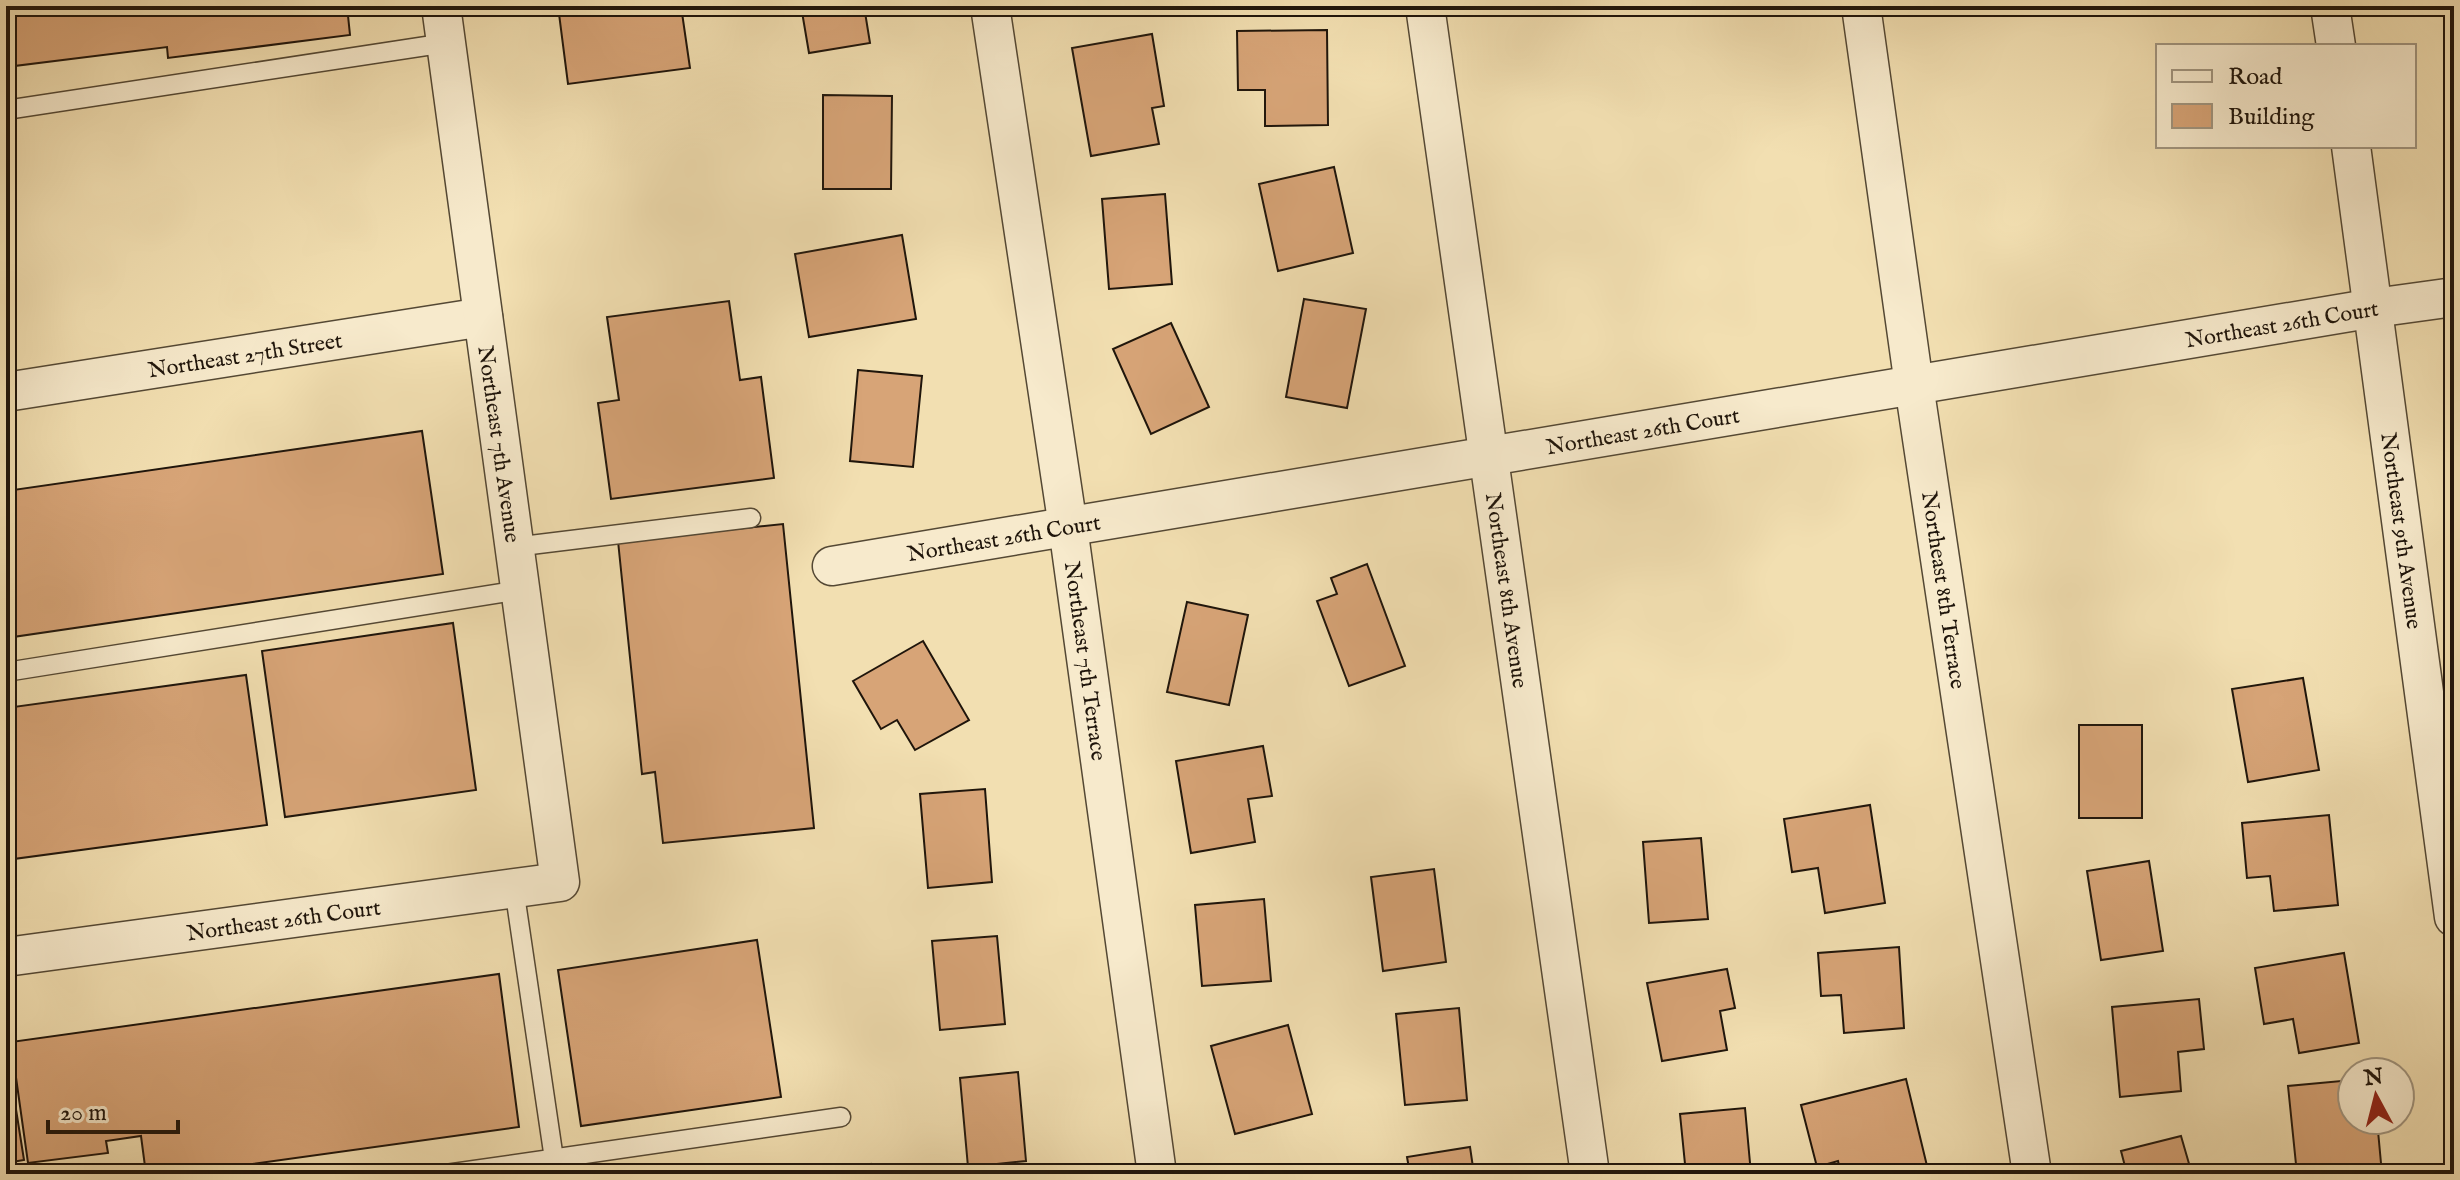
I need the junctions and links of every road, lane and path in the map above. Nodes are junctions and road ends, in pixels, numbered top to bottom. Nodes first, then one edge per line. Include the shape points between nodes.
1 (990, 6) edge
2 (1425, 6) edge
3 (1861, 6) edge
4 (2330, 6) edge
5 (444, 24) edge
6 (2336, 44) edge
7 (6, 110) edge
8 (2351, 148) edge
9 (2454, 297) edge
10 (2374, 308) junction
11 (483, 317) junction
12 (1914, 385) junction
13 (6, 392) edge
14 (1489, 456) junction
15 (751, 518) dead end
16 (1068, 527) junction
17 (514, 547) junction
18 (832, 566) dead end
19 (520, 590) junction
20 (6, 672) edge
21 (560, 882) joint
22 (514, 888) junction
23 (2454, 917) edge
24 (6, 957) edge
25 (841, 1117) dead end
26 (554, 1159) junction
27 (446, 1174) edge
28 (1157, 1174) edge
29 (1590, 1174) edge
30 (2032, 1174) edge

1 - 16 street, Northeast 7th Terrace
2 - 14 street, Northeast 8th Avenue
3 - 12 street, Northeast 8th Terrace
4 - 6 street
5 - 7 lane
5 - 11 street, Northeast 7th Avenue
8 - 10 street, Northeast 9th Avenue
9 - 10 street, Northeast 26th Court
10 - 12 street, Northeast 26th Court
10 - 23 street, Northeast 9th Avenue
11 - 13 street, Northeast 27th Street
11 - 17 street, Northeast 7th Avenue
12 - 14 street, Northeast 26th Court
12 - 30 street, Northeast 8th Terrace
14 - 16 street, Northeast 26th Court
14 - 29 street, Northeast 8th Avenue
15 - 17 lane
16 - 18 street, Northeast 26th Court
16 - 28 street, Northeast 7th Terrace
17 - 19 street, Northeast 7th Avenue
19 - 20 lane
19 - 21 street, Northeast 7th Avenue
21 - 22 street, Northeast 26th Court
22 - 24 street, Northeast 26th Court
22 - 26 lane
25 - 26 lane
26 - 27 lane

